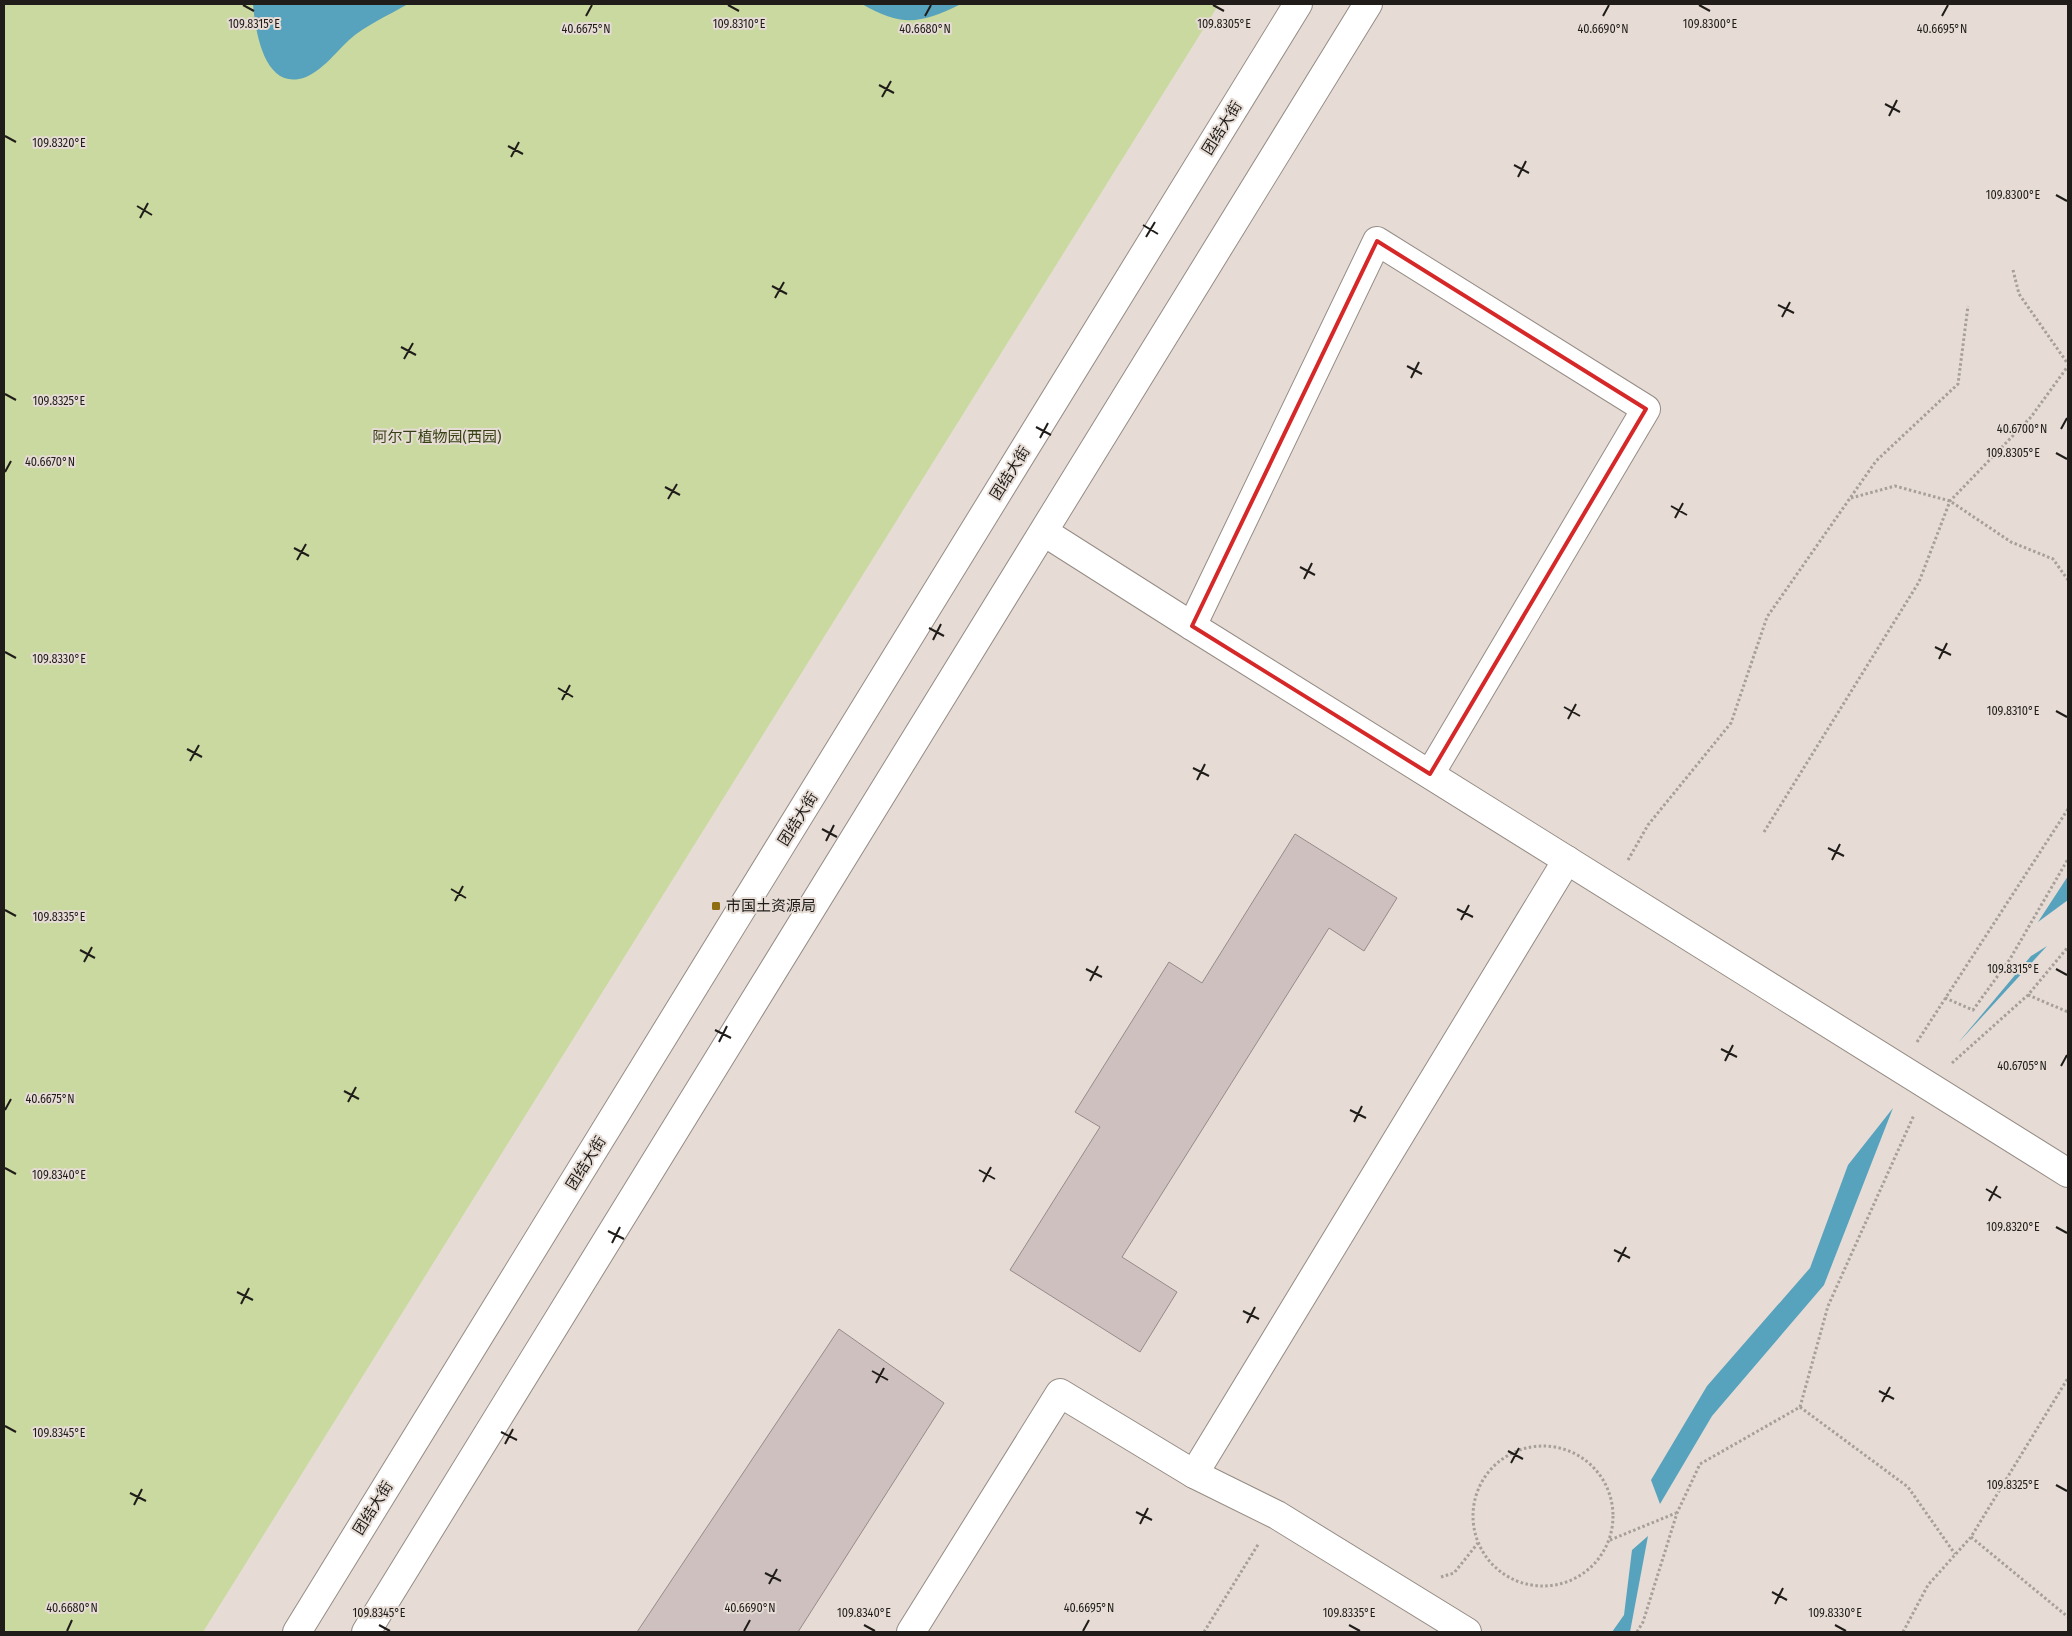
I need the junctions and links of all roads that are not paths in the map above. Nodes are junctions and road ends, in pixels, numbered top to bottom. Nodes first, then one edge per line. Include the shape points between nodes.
1 (1298, 4) edge
2 (1368, 4) edge
3 (1044, 532) junction
4 (1192, 626) junction
5 (1430, 774) junction
6 (1567, 860) junction
7 (2068, 1173) edge
8 (1194, 1474) junction
9 (297, 1632) edge
10 (366, 1632) edge
11 (911, 1632) edge
12 (1467, 1632) edge

1 - 9 street, 团结大街
2 - 3 street
3 - 4 street
3 - 10 street
4 - 5 street
4 - 5 street via 1377,241 1646,409
5 - 6 street
6 - 7 street
6 - 8 street
8 - 11 street via 1060,1393
8 - 12 street via 1277,1515

